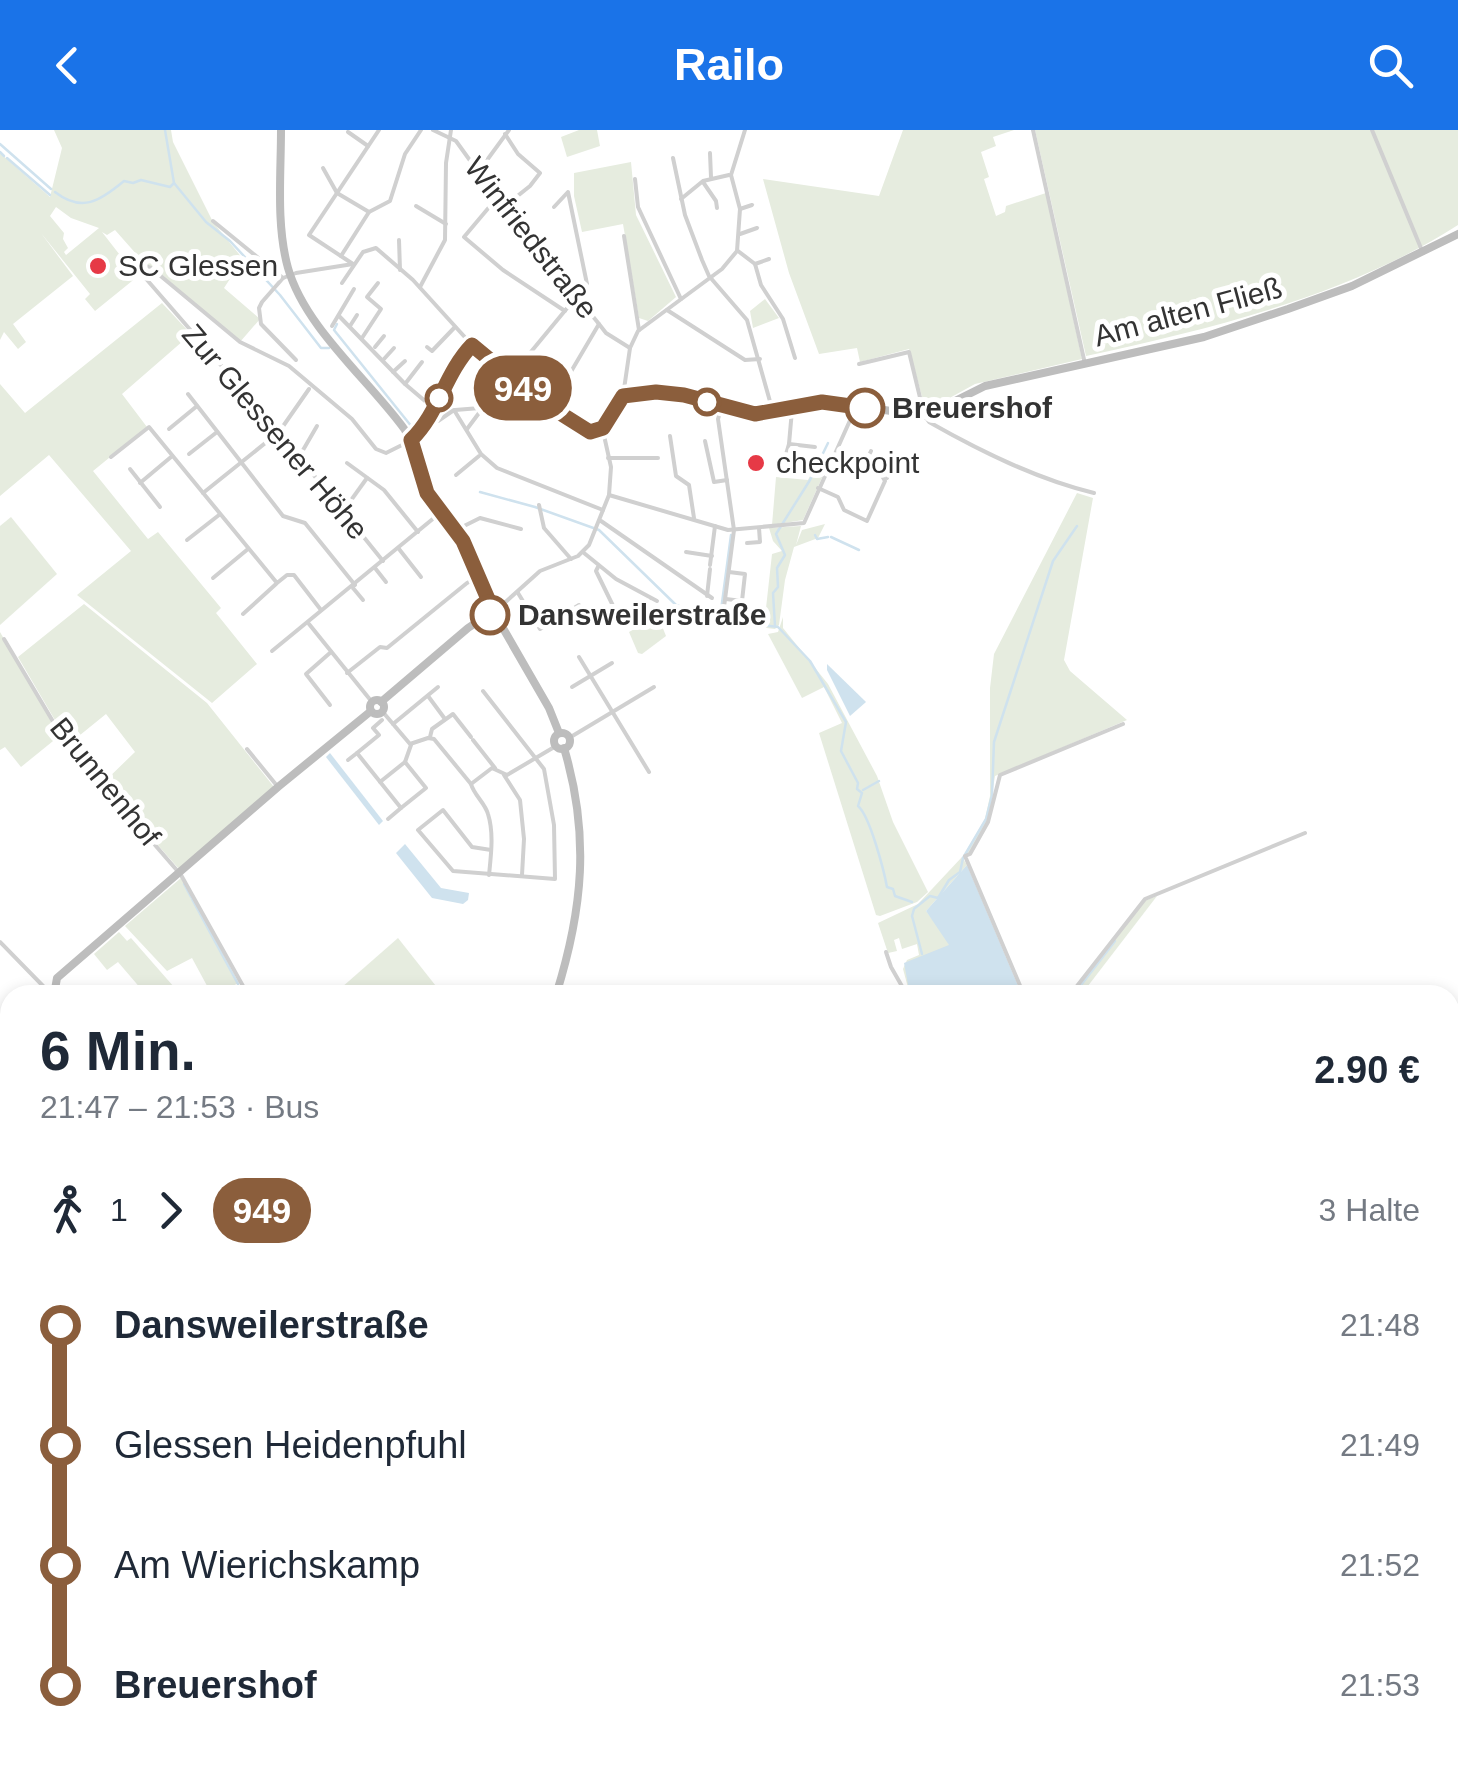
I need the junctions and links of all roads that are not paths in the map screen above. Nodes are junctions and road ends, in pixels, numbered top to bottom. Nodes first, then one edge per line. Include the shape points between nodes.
1 (281, 130) edge
2 (379, 130) edge
3 (421, 130) edge
4 (433, 130) edge
5 (1033, 130) edge
6 (1372, 130) edge
7 (348, 132) edge
8 (507, 132) edge
9 (744, 132) edge
10 (450, 133) edge
11 (368, 146) junction
12 (710, 153) dead end
13 (673, 158) dead end
14 (323, 168) dead end
15 (478, 172) junction
16 (731, 175) junction
17 (712, 177) junction
18 (635, 180) dead end
19 (703, 181) junction
20 (338, 193) junction
21 (497, 198) junction
22 (681, 199) junction
23 (752, 205) dead end
24 (416, 206) dead end
25 (505, 206) junction
26 (554, 207) dead end
27 (716, 208) dead end
28 (740, 210) junction
29 (368, 212) junction
30 (213, 221) dead end
31 (447, 224) junction
32 (757, 228) dead end
33 (740, 234) junction
34 (1458, 234) edge
35 (624, 236) dead end
36 (399, 240) dead end
37 (737, 251) junction
38 (1422, 253) junction
39 (340, 256) junction
40 (128, 258) dead end
41 (769, 259) dead end
42 (354, 262) junction
43 (755, 264) junction
44 (135, 268) junction
45 (400, 270) junction
46 (710, 276) junction
47 (285, 279) junction
48 (342, 283) dead end
49 (378, 284) dead end
50 (420, 287) junction
51 (576, 296) junction
52 (367, 297) junction
53 (680, 298) junction
54 (666, 310) junction
55 (564, 311) junction
56 (357, 315) dead end
57 (338, 316) junction
58 (599, 324) junction
59 (332, 326) dead end
60 (350, 326) junction
61 (456, 327) junction
62 (639, 330) junction
63 (384, 336) dead end
64 (362, 338) junction
65 (472, 345) junction
66 (427, 347) dead end
67 (394, 348) dead end
68 (630, 348) junction
69 (373, 349) junction
70 (530, 353) dead end
71 (796, 358) dead end
72 (760, 359) junction
73 (296, 360) dead end
74 (382, 360) junction
75 (405, 362) dead end
76 (422, 362) dead end
77 (859, 364) dead end
78 (1085, 364) junction
79 (393, 372) junction
80 (569, 374) dead end
81 (404, 384) junction
82 (310, 388) junction
83 (188, 394) dead end
84 (623, 396) junction
85 (197, 406) junction
86 (722, 406) junction
87 (856, 406) junction
88 (792, 408) junction
89 (454, 410) junction
90 (773, 412) junction
91 (432, 413) junction
92 (925, 415) junction
93 (317, 426) dead end
94 (603, 428) junction
95 (169, 429) dead end
96 (467, 429) junction
97 (217, 432) junction
98 (279, 432) junction
99 (590, 432) junction
100 (670, 436) dead end
101 (411, 440) junction
102 (603, 440) junction
103 (705, 441) dead end
104 (789, 444) junction
105 (815, 446) dead end
106 (871, 452) dead end
107 (190, 454) dead end
108 (481, 454) junction
109 (898, 455) dead end
110 (172, 456) junction
111 (299, 456) junction
112 (112, 458) dead end
113 (608, 458) junction
114 (658, 458) dead end
115 (784, 461) dead end
116 (240, 462) junction
117 (347, 463) dead end
118 (130, 469) dead end
119 (456, 475) dead end
120 (668, 477) dead end
121 (367, 478) junction
122 (677, 478) junction
123 (727, 480) junction
124 (885, 481) junction
125 (140, 483) junction
126 (818, 488) junction
127 (1094, 493) dead end
128 (203, 494) junction
129 (609, 495) junction
130 (160, 508) dead end
131 (539, 508) dead end
132 (344, 510) junction
133 (604, 511) junction
134 (220, 514) junction
135 (440, 514) junction
136 (695, 520) junction
137 (715, 526) junction
138 (599, 527) junction
139 (759, 528) junction
140 (521, 529) dead end
141 (456, 530) junction
142 (734, 530) junction
143 (418, 532) junction
144 (187, 540) dead end
145 (747, 543) dead end
146 (398, 548) junction
147 (248, 550) junction
148 (686, 552) dead end
149 (584, 553) junction
150 (712, 556) junction
151 (571, 559) junction
152 (383, 560) junction
153 (598, 567) junction
154 (374, 568) junction
155 (729, 572) junction
156 (421, 577) dead end
157 (480, 577) junction
158 (213, 578) dead end
159 (386, 582) dead end
160 (277, 583) junction
161 (354, 586) junction
162 (518, 593) junction
163 (650, 598) junction
164 (726, 599) junction
165 (363, 600) dead end
166 (657, 602) dead end
167 (579, 605) dead end
168 (724, 607) dead end
169 (322, 610) junction
170 (494, 611) junction
171 (631, 612) dead end
172 (243, 614) dead end
173 (620, 620) dead end
174 (307, 623) junction
175 (4, 638) dead end
176 (272, 651) dead end
177 (331, 652) junction
178 (579, 657) dead end
179 (612, 664) dead end
180 (348, 673) junction
181 (592, 675) junction
182 (438, 687) dead end
183 (572, 687) dead end
184 (654, 687) dead end
185 (482, 691) dead end
186 (428, 696) junction
187 (330, 705) dead end
188 (378, 709) junction
189 (614, 710) junction
190 (445, 719) junction
191 (393, 724) junction
192 (1123, 724) dead end
193 (559, 733) junction
194 (430, 738) junction
195 (569, 738) junction
196 (412, 745) junction
197 (560, 747) junction
198 (247, 749) dead end
199 (357, 753) junction
200 (537, 757) junction
201 (348, 760) dead end
202 (405, 762) junction
203 (495, 768) junction
204 (650, 772) dead end
205 (504, 775) junction
206 (380, 782) junction
207 (471, 784) junction
208 (278, 787) junction
209 (401, 808) junction
210 (388, 819) dead end
211 (1305, 832) dead end
212 (491, 850) junction
213 (179, 872) junction
214 (489, 875) junction
215 (522, 878) junction
216 (0, 942) edge
217 (886, 952) dead end
218 (46, 985) edge
219 (54, 985) edge
220 (242, 985) edge
221 (559, 985) edge
222 (901, 985) edge
223 (1020, 985) edge
224 (1078, 985) edge

1 - 47 main road
2 - 11 street
3 - 29 street via 405,154 390,201
4 - 10 street, Winfriedstraße
5 - 78 street
6 - 38 street
7 - 11 street
8 - 15 street
8 - 25 street via 518,154 540,173
9 - 16 street
10 - 15 street, Winfriedstraße
10 - 31 street
11 - 20 street
12 - 17 street
13 - 22 street
14 - 20 street
15 - 21 street, Winfriedstraße
16 - 17 street
16 - 28 street
17 - 19 street
18 - 53 street via 638,207
19 - 22 street
19 - 27 street
20 - 29 street
20 - 39 street via 309,235
21 - 25 street, Winfriedstraße
21 - 55 street via 464,237
22 - 46 street
23 - 28 street
24 - 31 street
25 - 51 street, Winfriedstraße
26 - 51 street via 568,192 587,284
28 - 33 street
29 - 39 street
30 - 47 street
31 - 50 street via 441,252
32 - 33 street
33 - 37 street
34 - 38 main road, Am alten Fließ
35 - 62 street
36 - 45 street
37 - 43 street
37 - 46 street
38 - 78 main road, Am alten Fließ via 1352,286 1224,331
39 - 42 street
40 - 44 street, Zur Glessener Höhe
41 - 43 street
42 - 45 street via 376,248
42 - 47 street
42 - 48 street
43 - 71 street
44 - 82 street via 146,265 228,334 276,358
44 - 98 street, Zur Glessener Höhe
45 - 50 street
46 - 53 street
46 - 72 street via 745,315
47 - 73 street via 258,316
47 - 101 main road
49 - 52 street
50 - 61 street
51 - 55 street
51 - 58 street, Winfriedstraße
52 - 57 street via 356,289
52 - 64 street via 382,309
53 - 54 street
54 - 62 street
54 - 72 street via 745,360
55 - 70 street
56 - 60 street
57 - 59 street
57 - 60 street
58 - 68 street, Winfriedstraße
58 - 80 street
60 - 64 street
61 - 65 street
61 - 66 street via 432,352
62 - 68 street
63 - 69 street
64 - 69 street
65 - 91 main road
65 - 99 main road
67 - 74 street
68 - 84 street
69 - 74 street
72 - 90 street
74 - 79 street
75 - 79 street
76 - 81 street
77 - 92 street via 908,352
78 - 92 main road, Am alten Fließ via 985,386
79 - 81 street
81 - 91 street
82 - 98 street
82 - 101 street via 352,419 381,452
83 - 85 street
84 - 86 main road via 656,392
84 - 94 main road
85 - 95 street
85 - 97 street
86 - 90 main road
86 - 123 street
87 - 88 main road via 822,402
87 - 92 main road
87 - 126 street
88 - 90 main road
88 - 104 street
89 - 91 street via 438,421
89 - 96 street
89 - 96 street via 480,408
91 - 101 main road
92 - 127 street via 1020,468
93 - 111 street
94 - 99 main road
94 - 102 street
96 - 108 street
97 - 107 street
97 - 116 street
98 - 111 street, Zur Glessener Höhe
98 - 116 street
99 - 102 street
100 - 122 street
101 - 135 main road
102 - 113 street
103 - 123 street via 714,482
104 - 105 street
104 - 115 street
106 - 124 street via 864,466
108 - 119 street
108 - 133 street via 498,468
109 - 124 street
110 - 112 street via 149,426
110 - 125 street
110 - 128 street
111 - 132 street, Zur Glessener Höhe
113 - 114 street
113 - 129 street
116 - 128 street
116 - 161 street via 283,516 305,522
117 - 121 street
118 - 125 street
120 - 122 street
121 - 132 street
121 - 143 street
122 - 136 street via 689,485
123 - 142 street
124 - 126 street via 867,522
125 - 130 street
126 - 139 street via 804,524
128 - 134 street
129 - 133 street
129 - 136 street
131 - 151 street via 544,528
132 - 152 street, Zur Glessener Höhe
133 - 138 street
134 - 144 street
134 - 147 street
135 - 141 main road
135 - 143 street
136 - 137 street
137 - 142 street
137 - 150 street
138 - 149 street
138 - 150 street via 709,597
139 - 142 street
139 - 145 street via 760,542
140 - 141 street via 480,518
141 - 157 main road
142 - 155 street
143 - 146 street
146 - 152 street
146 - 156 street
147 - 158 street
147 - 160 street
148 - 150 street
149 - 151 street
149 - 153 street
151 - 162 street via 540,571
152 - 154 street
153 - 163 street
153 - 173 street
154 - 159 street
154 - 161 street
155 - 164 street
155 - 164 street via 745,574 742,600
157 - 170 main road
157 - 180 street
160 - 169 street via 294,576
160 - 172 street
161 - 165 street
161 - 169 street
162 - 167 street via 540,629
162 - 170 street
163 - 166 street
163 - 171 street
164 - 168 street
169 - 174 street
170 - 188 main road
170 - 193 main road
174 - 176 street
174 - 177 street
175 - 213 street, Brunnenhof via 64,740
177 - 180 street
177 - 187 street via 306,674
178 - 181 street
179 - 181 street
180 - 188 street
181 - 183 street
181 - 189 street
182 - 186 street
184 - 189 street
185 - 200 street
186 - 190 street
186 - 191 street
188 - 191 street
188 - 199 street via 372,728 378,735
188 - 208 main road
189 - 195 street
189 - 204 street
190 - 194 street
190 - 203 street via 452,714
191 - 196 street
192 - 223 street via 1000,775 988,822 966,858
193 - 195 main road
193 - 197 main road via 554,737
194 - 196 street
194 - 207 street
195 - 197 main road
196 - 202 street
197 - 200 street
197 - 221 main road via 578,808 581,861 573,942
198 - 208 street
199 - 201 street
199 - 206 street
200 - 205 street
200 - 215 street via 548,778 555,879
202 - 206 street
202 - 209 street via 426,788
203 - 205 street
203 - 207 street
205 - 215 street via 520,800
206 - 209 street
207 - 212 street via 488,812
208 - 213 main road
209 - 210 street
211 - 224 street via 1145,899
212 - 214 street
212 - 214 street via 472,846 443,810 419,826 450,870
213 - 219 main road
213 - 220 street, Brunnenhof
214 - 215 street
216 - 218 street
217 - 222 street

